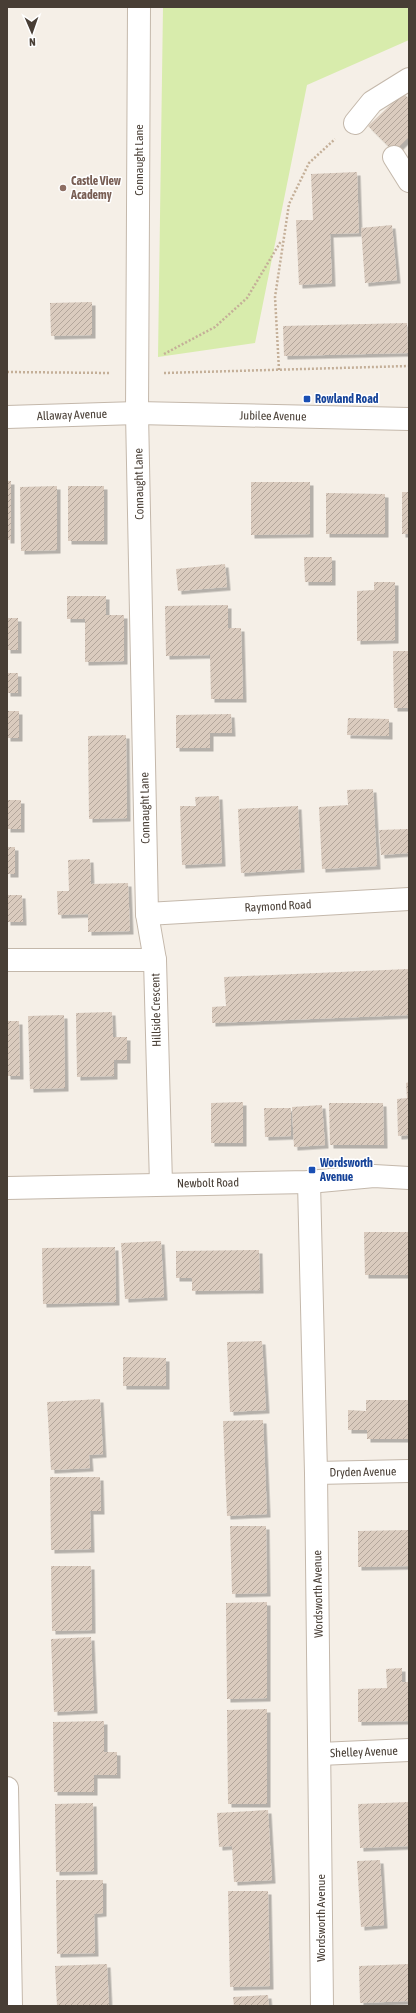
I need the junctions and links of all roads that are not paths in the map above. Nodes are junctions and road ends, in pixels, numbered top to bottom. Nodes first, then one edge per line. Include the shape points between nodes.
1 (139, 7) edge
2 (409, 79) edge
3 (354, 123) road end
4 (394, 156) dead end
5 (409, 181) edge
6 (137, 413) junction
7 (7, 417) edge
8 (409, 419) edge
9 (409, 899) edge
10 (147, 914) junction
11 (7, 960) edge
12 (155, 960) junction
13 (409, 1178) edge
14 (309, 1182) junction
15 (161, 1184) junction
16 (7, 1188) edge
17 (409, 1471) edge
18 (316, 1473) junction
19 (409, 1750) edge
20 (320, 1754) junction
21 (7, 1788) edge
22 (11, 2006) edge
23 (322, 2006) edge

1 - 6 street, Connaught Lane via 148,373
2 - 3 street via 372,102
4 - 5 street
6 - 7 street, Allaway Avenue
6 - 8 street, Jubilee Avenue
6 - 10 street, Connaught Lane
9 - 10 street, Raymond Road
10 - 12 street, Connaught Lane
11 - 12 street, Hillside Crescent
12 - 15 street, Hillside Crescent
13 - 14 street, Newbolt Road via 374,1176
14 - 15 street, Newbolt Road
14 - 18 street, Wordsworth Avenue
15 - 16 street, Newbolt Road
17 - 18 street, Dryden Avenue
18 - 20 street, Wordsworth Avenue
19 - 20 street, Shelley Avenue
20 - 23 street, Wordsworth Avenue
21 - 22 street

